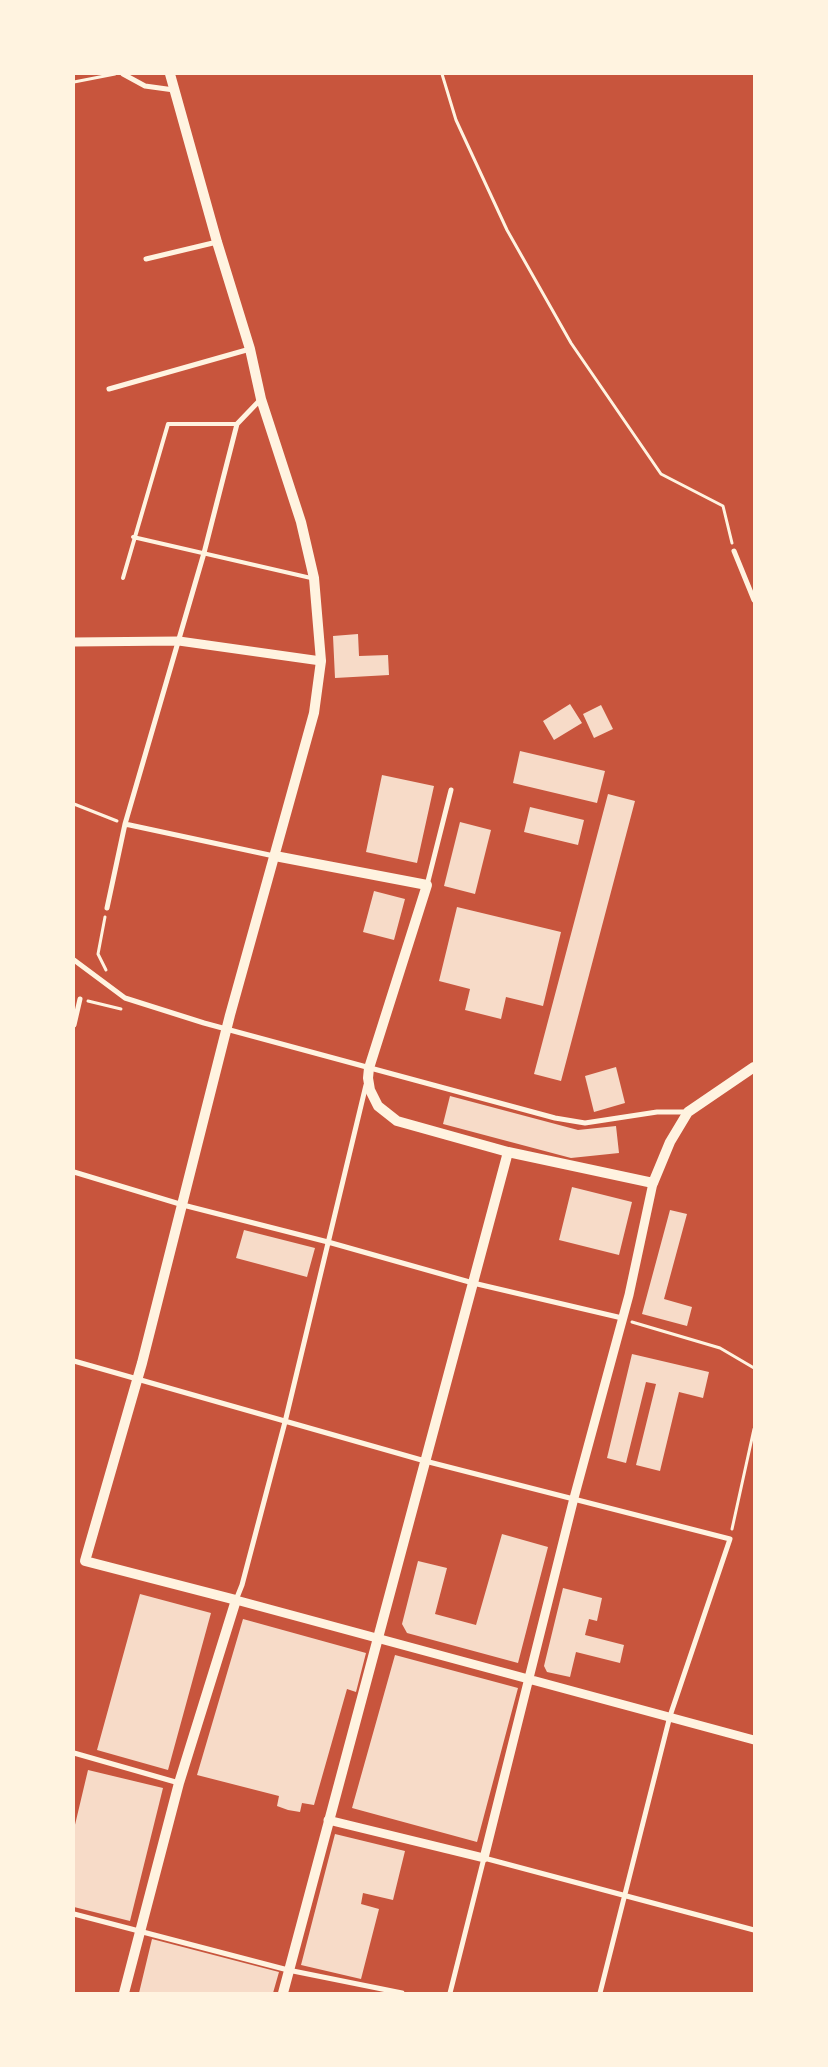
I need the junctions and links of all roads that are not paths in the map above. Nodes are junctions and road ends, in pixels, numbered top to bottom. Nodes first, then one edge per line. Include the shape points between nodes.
1 (123, 74) edge
2 (170, 74) edge
3 (174, 90) junction
4 (217, 242) junction
5 (146, 259) dead end
6 (250, 349) junction
7 (109, 389) dead end
8 (261, 399) junction
9 (237, 424) junction
10 (134, 537) junction
11 (734, 551) road end
12 (204, 553) junction
13 (123, 578) dead end
14 (314, 578) junction
15 (754, 600) edge
16 (179, 641) junction
17 (74, 642) edge
18 (321, 661) junction
19 (452, 790) dead end
20 (125, 824) junction
21 (275, 856) junction
22 (427, 885) junction
23 (107, 908) road end
24 (74, 960) edge
25 (80, 998) road end
26 (74, 1024) edge
27 (753, 1066) edge
28 (368, 1073) junction
29 (688, 1112) junction
30 (508, 1152) junction
31 (74, 1172) edge
32 (653, 1184) junction
33 (183, 1204) junction
34 (328, 1242) junction
35 (473, 1283) junction
36 (622, 1318) junction
37 (74, 1361) edge
38 (137, 1380) junction
39 (285, 1422) junction
40 (425, 1461) junction
41 (574, 1498) junction
42 (236, 1600) junction
43 (378, 1638) junction
44 (529, 1680) junction
45 (670, 1716) junction
46 (754, 1740) edge
47 (74, 1754) edge
48 (179, 1782) junction
49 (328, 1820) junction
50 (484, 1858) junction
51 (74, 1914) edge
52 (754, 1930) edge
53 (140, 1932) junction
54 (288, 1970) junction
55 (124, 1993) edge
56 (283, 1993) edge
57 (402, 1993) edge
58 (450, 1993) edge
59 (600, 1993) edge

1 - 3 street via 145,86
2 - 3 main road
3 - 4 main road
4 - 5 street
4 - 6 main road
6 - 7 street
6 - 8 main road
8 - 9 street
8 - 14 main road via 301,522
9 - 10 lane via 168,424
9 - 12 street
10 - 12 lane
10 - 13 lane
11 - 15 street
12 - 14 lane
12 - 16 street
14 - 18 main road
16 - 17 street
16 - 18 street
16 - 20 street
18 - 21 main road via 314,713
19 - 22 street
20 - 21 street
20 - 23 street
21 - 22 main road
21 - 33 main road via 230,1015
22 - 28 main road
24 - 28 street via 125,998 204,1023 332,1056
25 - 26 street
27 - 29 main road
28 - 29 street via 461,1091 584,1123 657,1112
28 - 30 main road via 370,1090 378,1106 397,1121
28 - 34 street
29 - 32 main road via 670,1142
30 - 32 main road
30 - 35 main road
31 - 33 street
32 - 36 street
33 - 34 street
33 - 38 main road
34 - 35 street
34 - 39 street
35 - 36 street
35 - 40 main road
36 - 41 street
37 - 38 street
38 - 39 street
38 - 42 main road via 86,1561
39 - 40 street
39 - 42 street
40 - 41 street
40 - 43 main road
41 - 44 street
41 - 45 street via 730,1539
42 - 43 street
42 - 48 main road
43 - 44 street
43 - 49 main road
44 - 45 street
44 - 50 street
45 - 46 street
45 - 59 street
47 - 48 street
48 - 53 main road
49 - 50 street
49 - 54 main road
50 - 52 street
50 - 58 street
51 - 53 street
53 - 54 street
53 - 55 main road
54 - 56 main road
54 - 57 street

